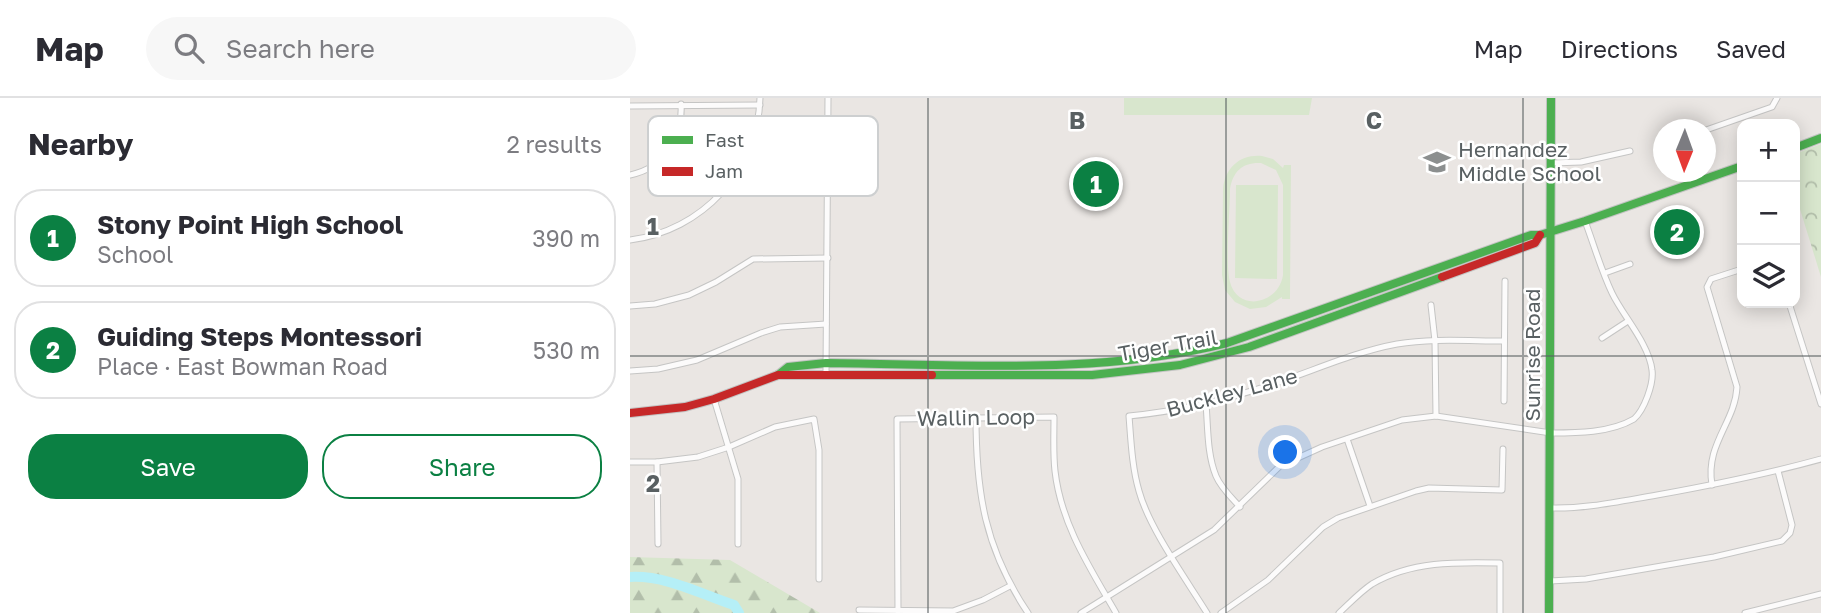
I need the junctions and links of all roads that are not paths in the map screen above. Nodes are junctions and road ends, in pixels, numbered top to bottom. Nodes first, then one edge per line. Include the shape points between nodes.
1 (760, 98) edge
2 (828, 98) edge
3 (1552, 98) edge
4 (1777, 98) edge
5 (681, 104) junction
6 (630, 106) edge
7 (760, 106) junction
8 (681, 116) edge
9 (758, 116) edge
10 (828, 116) edge
11 (1716, 127) edge
12 (1821, 138) edge
13 (1800, 146) edge
14 (1630, 151) dead end
15 (1552, 163) junction
16 (648, 168) edge
17 (1737, 168) edge
18 (630, 175) edge
19 (1690, 183) joint
20 (718, 196) edge
21 (828, 196) edge
22 (1585, 221) junction
23 (1551, 232) junction
24 (1540, 235) junction
25 (630, 240) edge
26 (828, 258) junction
27 (1630, 264) dead end
28 (1737, 270) edge
29 (1605, 273) junction
30 (1505, 281) dead end
31 (1431, 305) dead end
32 (630, 306) edge
33 (1791, 308) edge
34 (1628, 321) junction
35 (826, 324) junction
36 (1602, 338) dead end
37 (1435, 341) junction
38 (1504, 341) junction
39 (826, 363) junction
40 (630, 371) edge
41 (826, 373) junction
42 (778, 375) junction
43 (714, 399) junction
44 (1504, 401) dead end
45 (1206, 404) junction
46 (1821, 404) edge
47 (630, 413) edge
48 (1436, 416) junction
49 (976, 417) junction
50 (1550, 433) junction
51 (1347, 439) junction
52 (729, 447) junction
53 (1503, 449) dead end
54 (1821, 459) edge
55 (657, 462) junction
56 (630, 463) edge
57 (1778, 471) junction
58 (1712, 485) junction
59 (1370, 506) junction
60 (1240, 507) junction
61 (1550, 508) junction
62 (658, 544) dead end
63 (738, 544) dead end
64 (1173, 557) junction
65 (819, 579) dead end
66 (1550, 580) junction
67 (1010, 586) junction
68 (1821, 594) edge
69 (1107, 598) junction
70 (859, 610) dead end
71 (898, 611) junction
72 (1028, 613) edge
73 (1081, 613) edge
74 (1116, 613) edge
75 (1207, 613) edge
76 (1222, 613) edge
77 (1339, 613) edge
78 (1500, 613) edge
79 (1549, 613) edge
80 (1745, 613) edge

1 - 7 street
2 - 10 street
3 - 15 street, Sunrise Road
4 - 11 street via 1772,107
5 - 6 street
5 - 7 street
5 - 8 street
7 - 9 street
12 - 13 street
14 - 15 street
15 - 23 street, Sunrise Road
16 - 18 street
17 - 19 street, Tiger Trail
19 - 22 street, Tiger Trail
20 - 25 street via 688,221
21 - 26 street
22 - 23 street, Tiger Trail
22 - 29 street
23 - 24 street, Tiger Trail
23 - 50 street, Sunrise Road
24 - 39 street, Tiger Trail via 1227,343 1164,358 1090,365
24 - 41 street, Tiger Trail via 1535,243 1372,304 1193,363 1092,374
26 - 32 street via 753,259 689,295
26 - 35 street
27 - 29 street
28 - 58 street via 1711,279 1707,287 1737,387 1712,455
29 - 34 street
30 - 38 street
31 - 37 street
33 - 46 street
34 - 36 street
34 - 50 street via 1653,370 1638,415 1624,424 1596,430
35 - 39 street
35 - 40 street via 780,327 697,360
37 - 38 street, Buckley Lane
37 - 45 street, Buckley Lane via 1376,349
37 - 48 street
38 - 44 street
39 - 41 street
39 - 42 street, Tiger Trail via 788,367
41 - 42 street, Tiger Trail
42 - 43 street, Tiger Trail
43 - 47 street, Tiger Trail
43 - 52 street
45 - 60 street via 1216,475
45 - 64 street, Buckley Lane via 1129,416 1139,494
48 - 50 street
48 - 51 street via 1402,420
49 - 67 street via 981,503
49 - 69 street, Wallin Loop via 1054,417 1054,467 1066,519
49 - 71 street, Wallin Loop via 897,419
50 - 61 street, Sunrise Road
51 - 59 street
51 - 60 street via 1280,466
52 - 55 street
52 - 63 street via 738,479
52 - 65 street via 775,427 814,419 819,450
53 - 59 street via 1502,490 1429,488
54 - 57 street
55 - 56 street
55 - 62 street
57 - 58 street
57 - 66 street via 1792,525 1782,541 1586,579
58 - 61 street via 1591,507
59 - 76 street via 1323,527 1268,580
60 - 64 street
61 - 66 street, Sunrise Road
64 - 69 street
64 - 75 street, Buckley Lane
66 - 79 street, Sunrise Road
67 - 71 street via 953,611
67 - 72 street
68 - 80 street
69 - 73 street
69 - 74 street
70 - 71 street
77 - 78 street via 1381,581 1433,564 1464,562 1500,563

